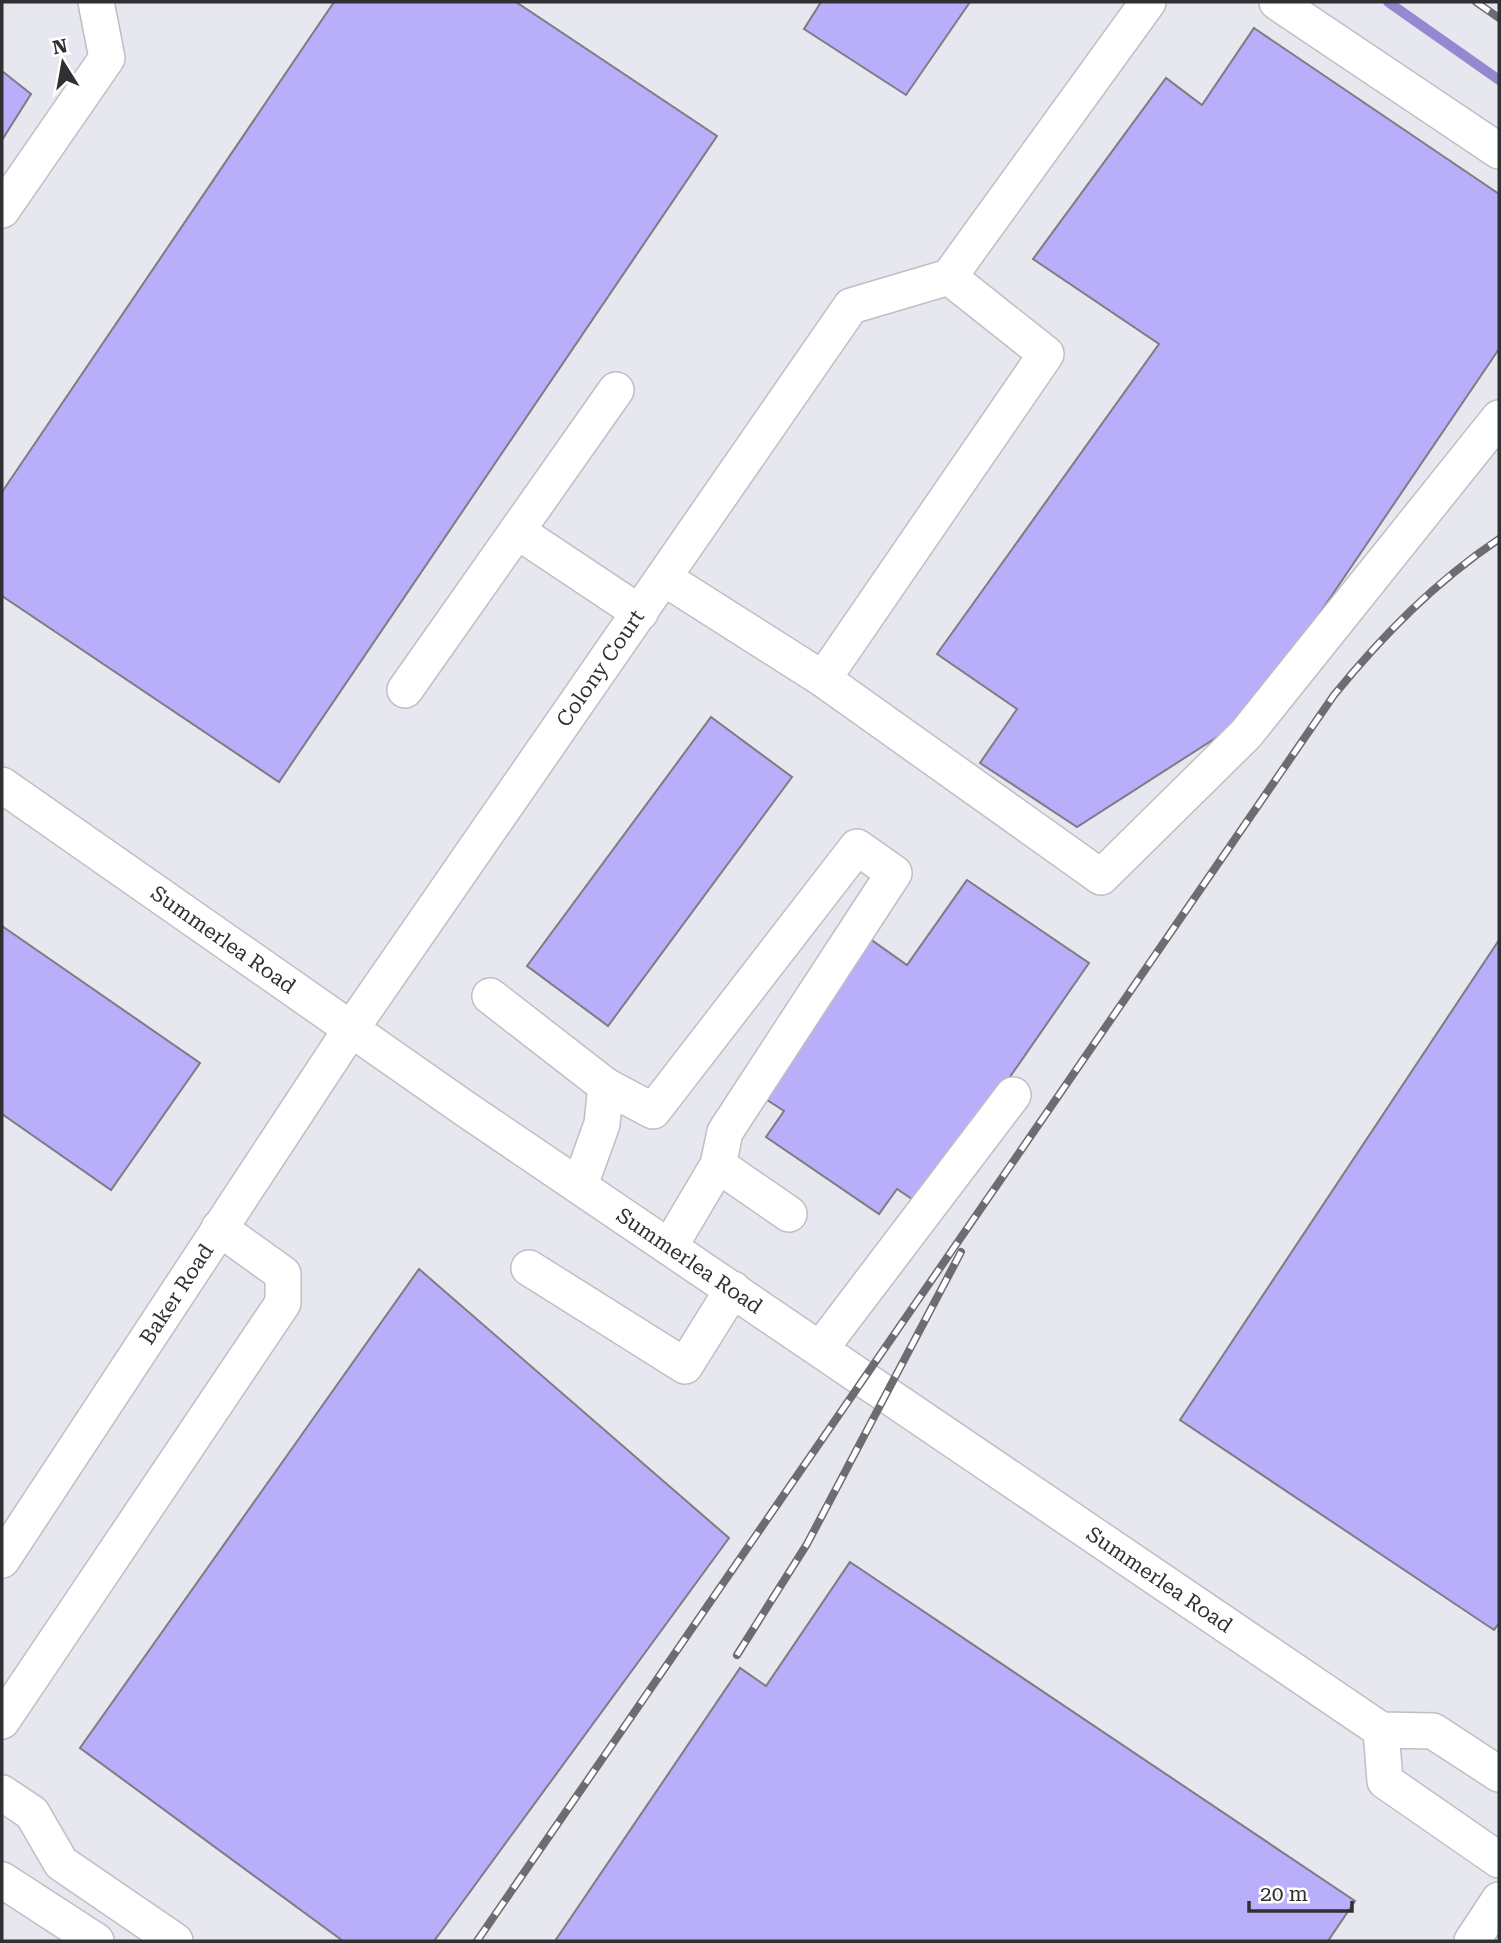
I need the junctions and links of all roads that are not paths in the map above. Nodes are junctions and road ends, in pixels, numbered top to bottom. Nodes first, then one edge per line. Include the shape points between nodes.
1 (96, 2) edge
2 (1148, 2) edge
3 (1277, 2) edge
4 (1499, 151) edge
5 (2, 210) edge
6 (950, 277) junction
7 (616, 390) dead end
8 (1499, 418) edge
9 (517, 531) junction
10 (664, 578) junction
11 (640, 613) junction
12 (822, 679) junction
13 (405, 690) dead end
14 (2, 785) edge
15 (490, 996) dead end
16 (351, 1028) junction
17 (606, 1086) junction
18 (1013, 1095) dead end
19 (718, 1165) junction
20 (580, 1185) junction
21 (789, 1214) dead end
22 (219, 1228) junction
23 (670, 1246) junction
24 (529, 1268) dead end
25 (733, 1289) junction
26 (821, 1348) junction
27 (2, 1560) edge
28 (2, 1721) edge
29 (1381, 1730) junction
30 (1499, 1774) edge
31 (2, 1793) edge
32 (1499, 1860) edge
33 (2, 1880) edge
34 (1499, 1900) edge
35 (96, 1941) edge
36 (175, 1941) edge
37 (1472, 1941) edge

1 - 5 street via 107,58
2 - 6 street
3 - 4 street
6 - 10 street, Colony Court via 851,306
6 - 12 street via 1046,354
7 - 9 street
8 - 12 street via 1246,734 1101,877
9 - 11 street
9 - 13 street
10 - 11 street, Colony Court
10 - 12 street
11 - 16 street, Colony Court
14 - 16 street, Summerlea Road
15 - 17 street
16 - 20 street, Summerlea Road
16 - 22 street, Baker Road
17 - 19 street via 653,1111 857,847 894,873 726,1132
17 - 20 street via 602,1124
18 - 26 street
19 - 21 street
19 - 23 street
20 - 23 street, Summerlea Road
22 - 27 street, Baker Road
22 - 28 street via 283,1274 283,1303
23 - 25 street, Summerlea Road
24 - 25 street via 685,1367
25 - 26 street, Summerlea Road
26 - 29 street, Summerlea Road
29 - 30 street via 1433,1731
29 - 32 street via 1385,1781
31 - 36 street via 32,1813 61,1863
33 - 35 street
34 - 37 street

